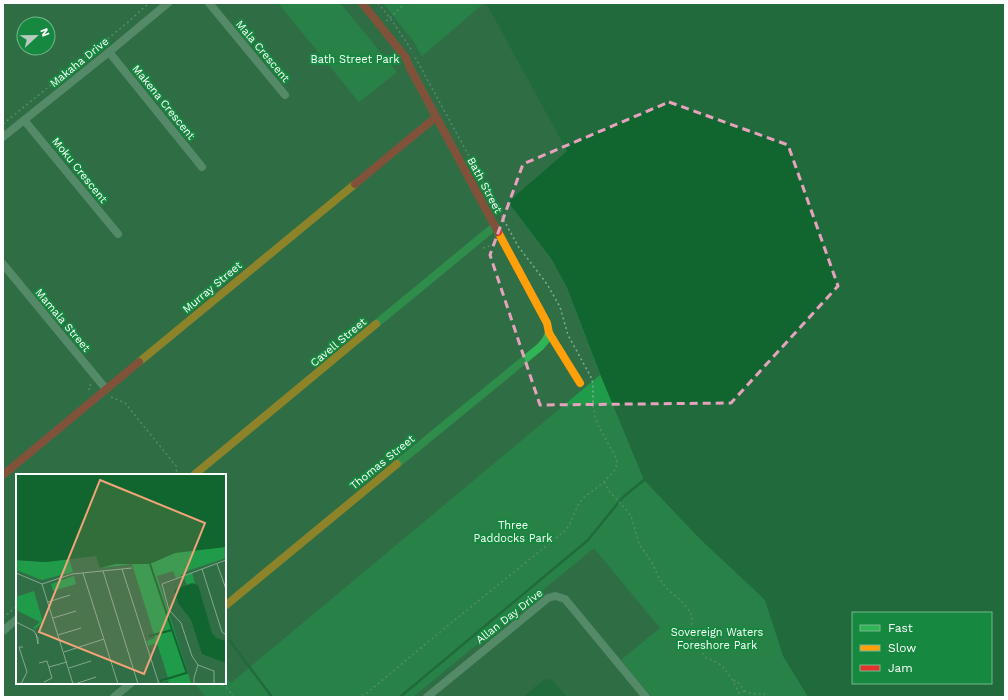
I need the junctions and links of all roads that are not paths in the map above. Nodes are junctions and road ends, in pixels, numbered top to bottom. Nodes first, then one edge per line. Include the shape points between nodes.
1 (168, 3) edge
2 (209, 3) edge
3 (362, 3) edge
4 (109, 52) junction
5 (285, 95) dead end
6 (436, 116) junction
7 (24, 120) junction
8 (3, 138) edge
9 (202, 167) dead end
10 (495, 226) junction
11 (118, 234) dead end
12 (3, 264) edge
13 (548, 332) junction
14 (580, 383) dead end
15 (106, 389) junction
16 (195, 474) edge
17 (3, 475) edge
18 (226, 605) edge
19 (16, 620) edge
20 (3, 631) edge
21 (130, 684) edge
22 (114, 697) edge
23 (427, 697) edge
24 (646, 697) edge

1 - 4 street, Makaha Drive
2 - 5 street, Mala Crescent
3 - 6 street, Bath Street via 406,58
4 - 7 street, Makaha Drive
4 - 9 street, Makena Crescent
6 - 10 street, Bath Street
6 - 15 street, Murray Street
7 - 8 street, Makaha Drive
7 - 11 street, Moku Crescent
10 - 13 street, Bath Street via 547,323
10 - 16 street, Cavell Street
12 - 15 street, Mamala Street
13 - 14 street, Bath Street
13 - 18 street, Thomas Street via 540,347
15 - 17 street, Murray Street
19 - 20 street
21 - 22 street
23 - 24 street, Allan Day Drive via 548,598 555,596 564,598

